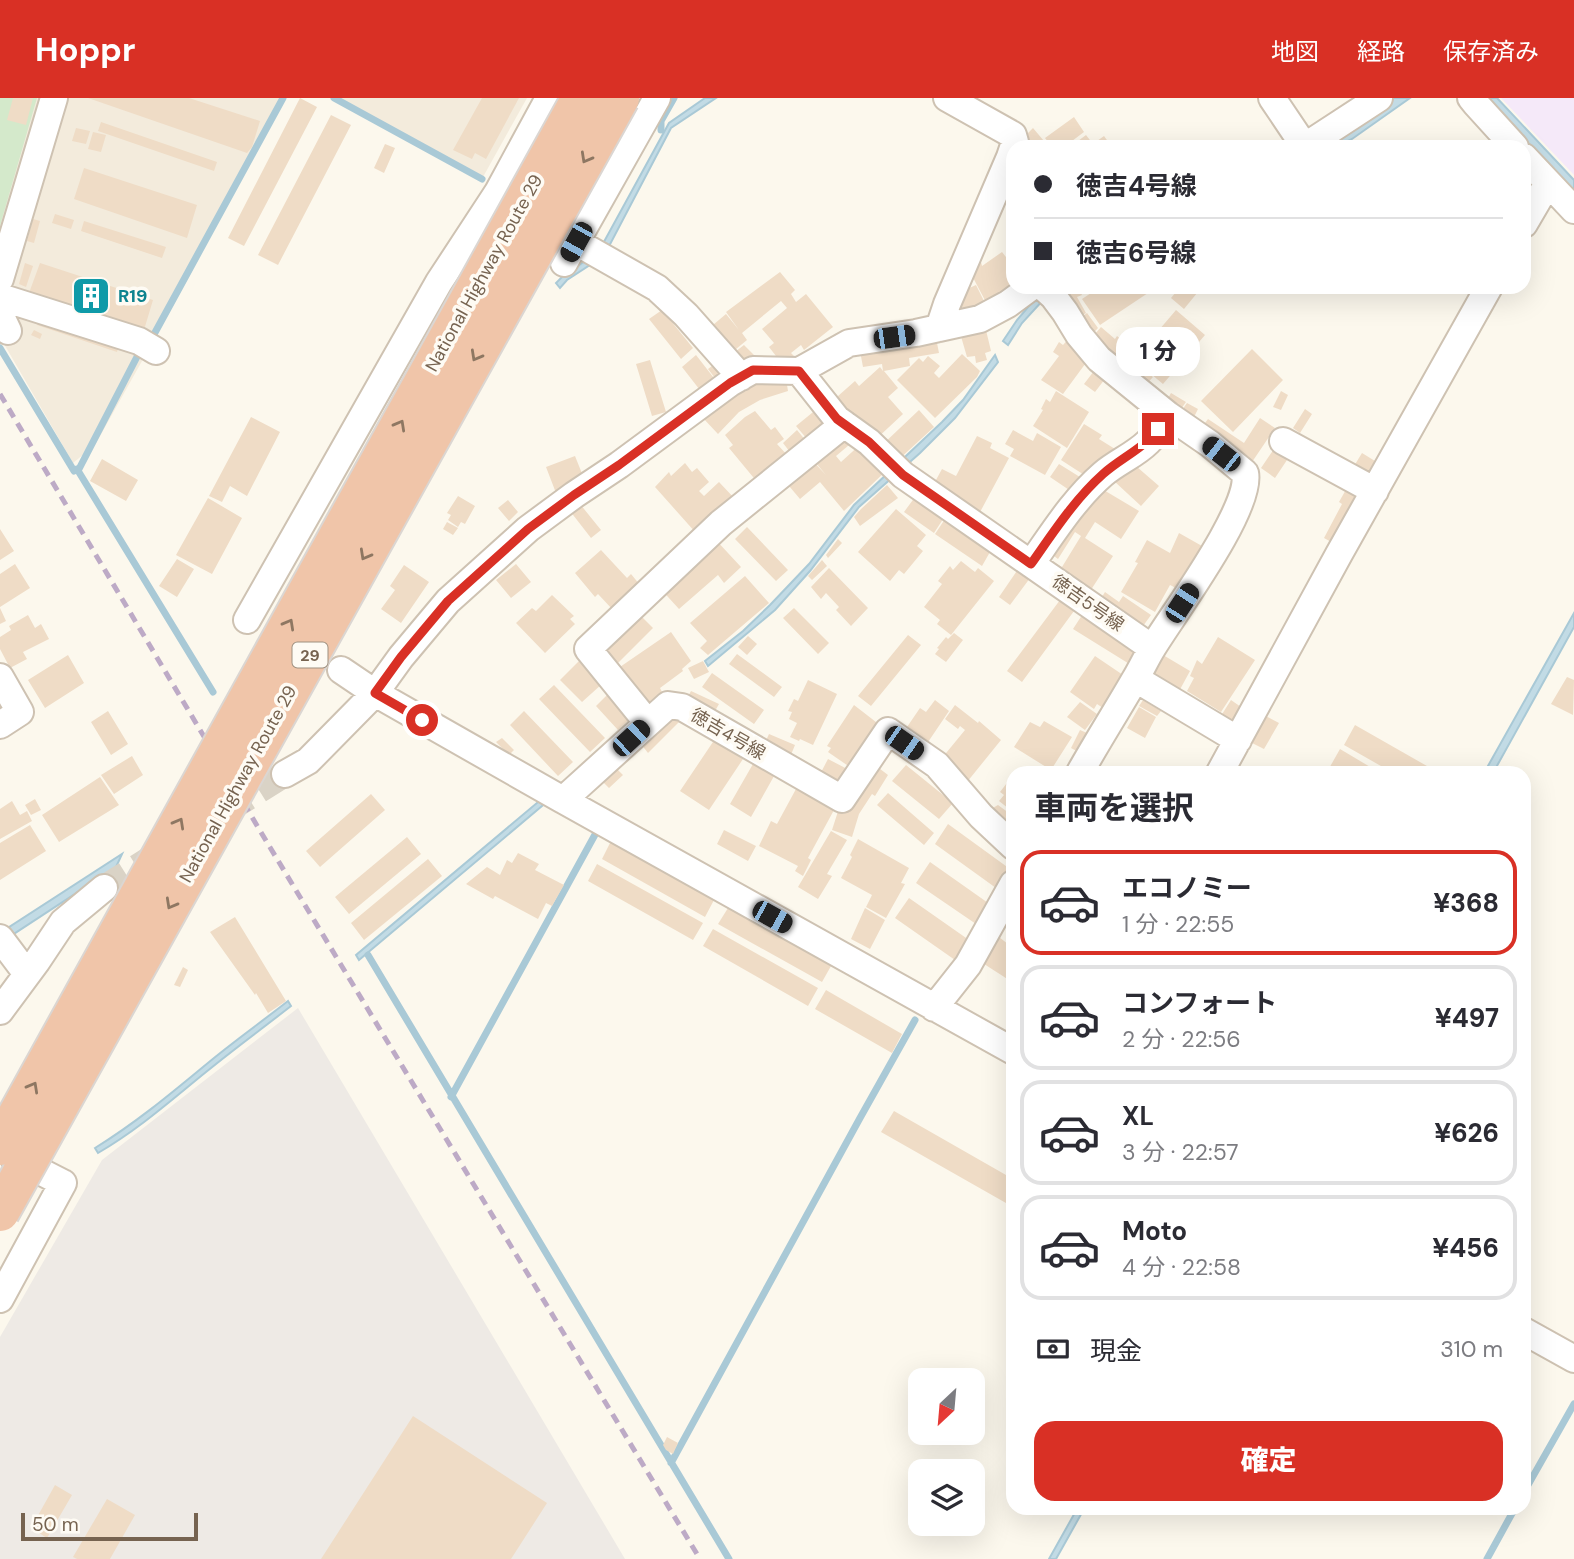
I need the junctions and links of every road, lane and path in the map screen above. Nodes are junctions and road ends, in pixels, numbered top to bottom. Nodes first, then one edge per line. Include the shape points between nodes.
1 (54, 98) edge
2 (549, 98) edge
3 (581, 98) edge
4 (620, 98) edge
5 (657, 98) edge
6 (947, 98) edge
7 (1272, 98) edge
8 (1379, 98) edge
9 (1471, 98) edge
10 (1014, 140) edge
11 (1300, 140) edge
12 (1316, 140) edge
13 (1509, 140) edge
14 (1531, 165) edge
15 (1006, 166) edge
16 (1548, 183) junction
17 (1574, 211) edge
18 (1531, 213) edge
19 (0, 279) edge
20 (1022, 294) edge
21 (1051, 294) edge
22 (1485, 294) edge
23 (0, 297) edge
24 (939, 328) junction
25 (156, 351) dead end
26 (799, 371) junction
27 (741, 377) junction
28 (1168, 415) junction
29 (844, 424) junction
30 (1283, 441) dead end
31 (1375, 491) junction
32 (1031, 564) junction
33 (247, 620) dead end
34 (1152, 648) junction
35 (341, 670) dead end
36 (0, 677) edge
37 (1136, 679) junction
38 (375, 693) junction
39 (648, 723) junction
40 (0, 725) edge
41 (1237, 740) junction
42 (1084, 766) edge
43 (1223, 766) edge
44 (285, 774) tunnel mouth
45 (563, 800) junction
46 (1006, 839) edge
47 (104, 888) tunnel mouth
48 (1006, 897) edge
49 (0, 938) edge
50 (27, 974) junction
51 (934, 1008) junction
52 (0, 1011) edge
53 (1006, 1047) edge
54 (0, 1148) edge
55 (0, 1212) edge
56 (0, 1299) edge
57 (1531, 1335) edge
58 (1574, 1359) edge

1 - 19 street
2 - 33 street
54 -> 3 highway, National Highway Route 29 / 29, bridge
4 -> 55 highway, National Highway Route 29 / 29, bridge
5 - 27 street via 570,252 657,288
6 - 10 street
7 - 11 street
8 - 12 street
9 - 13 street
14 - 16 street
15 - 24 street
16 - 17 street
16 - 18 street
20 - 24 street via 981,319
21 - 28 street via 1099,359
22 - 31 street
23 - 25 street via 139,341
24 - 26 street via 849,343
26 - 27 street via 753,370
26 - 29 street, 徳吉5号線
27 - 38 street via 528,529 448,601
28 - 32 street via 1149,441 1090,487
28 - 34 street via 1233,463 1247,480 1223,538
29 - 32 street, 徳吉5号線 via 903,475
29 - 39 street via 721,523 588,649
30 - 31 street
31 - 41 street
32 - 34 street, 徳吉5号線
34 - 37 street
35 - 38 street
36 - 40 street via 20,712
37 - 41 street
37 - 42 street
38 - 44 street via 308,761
38 - 45 street
39 - 45 street, 徳吉4号線
39 - 46 street, 徳吉4号線 via 668,705 682,707 842,799 888,731 937,765
41 - 43 street
45 - 51 street
47 - 50 street via 63,922
48 - 51 street via 968,965
49 - 50 street
50 - 52 street
51 - 53 street
54 - 56 street via 63,1183
57 - 58 street

